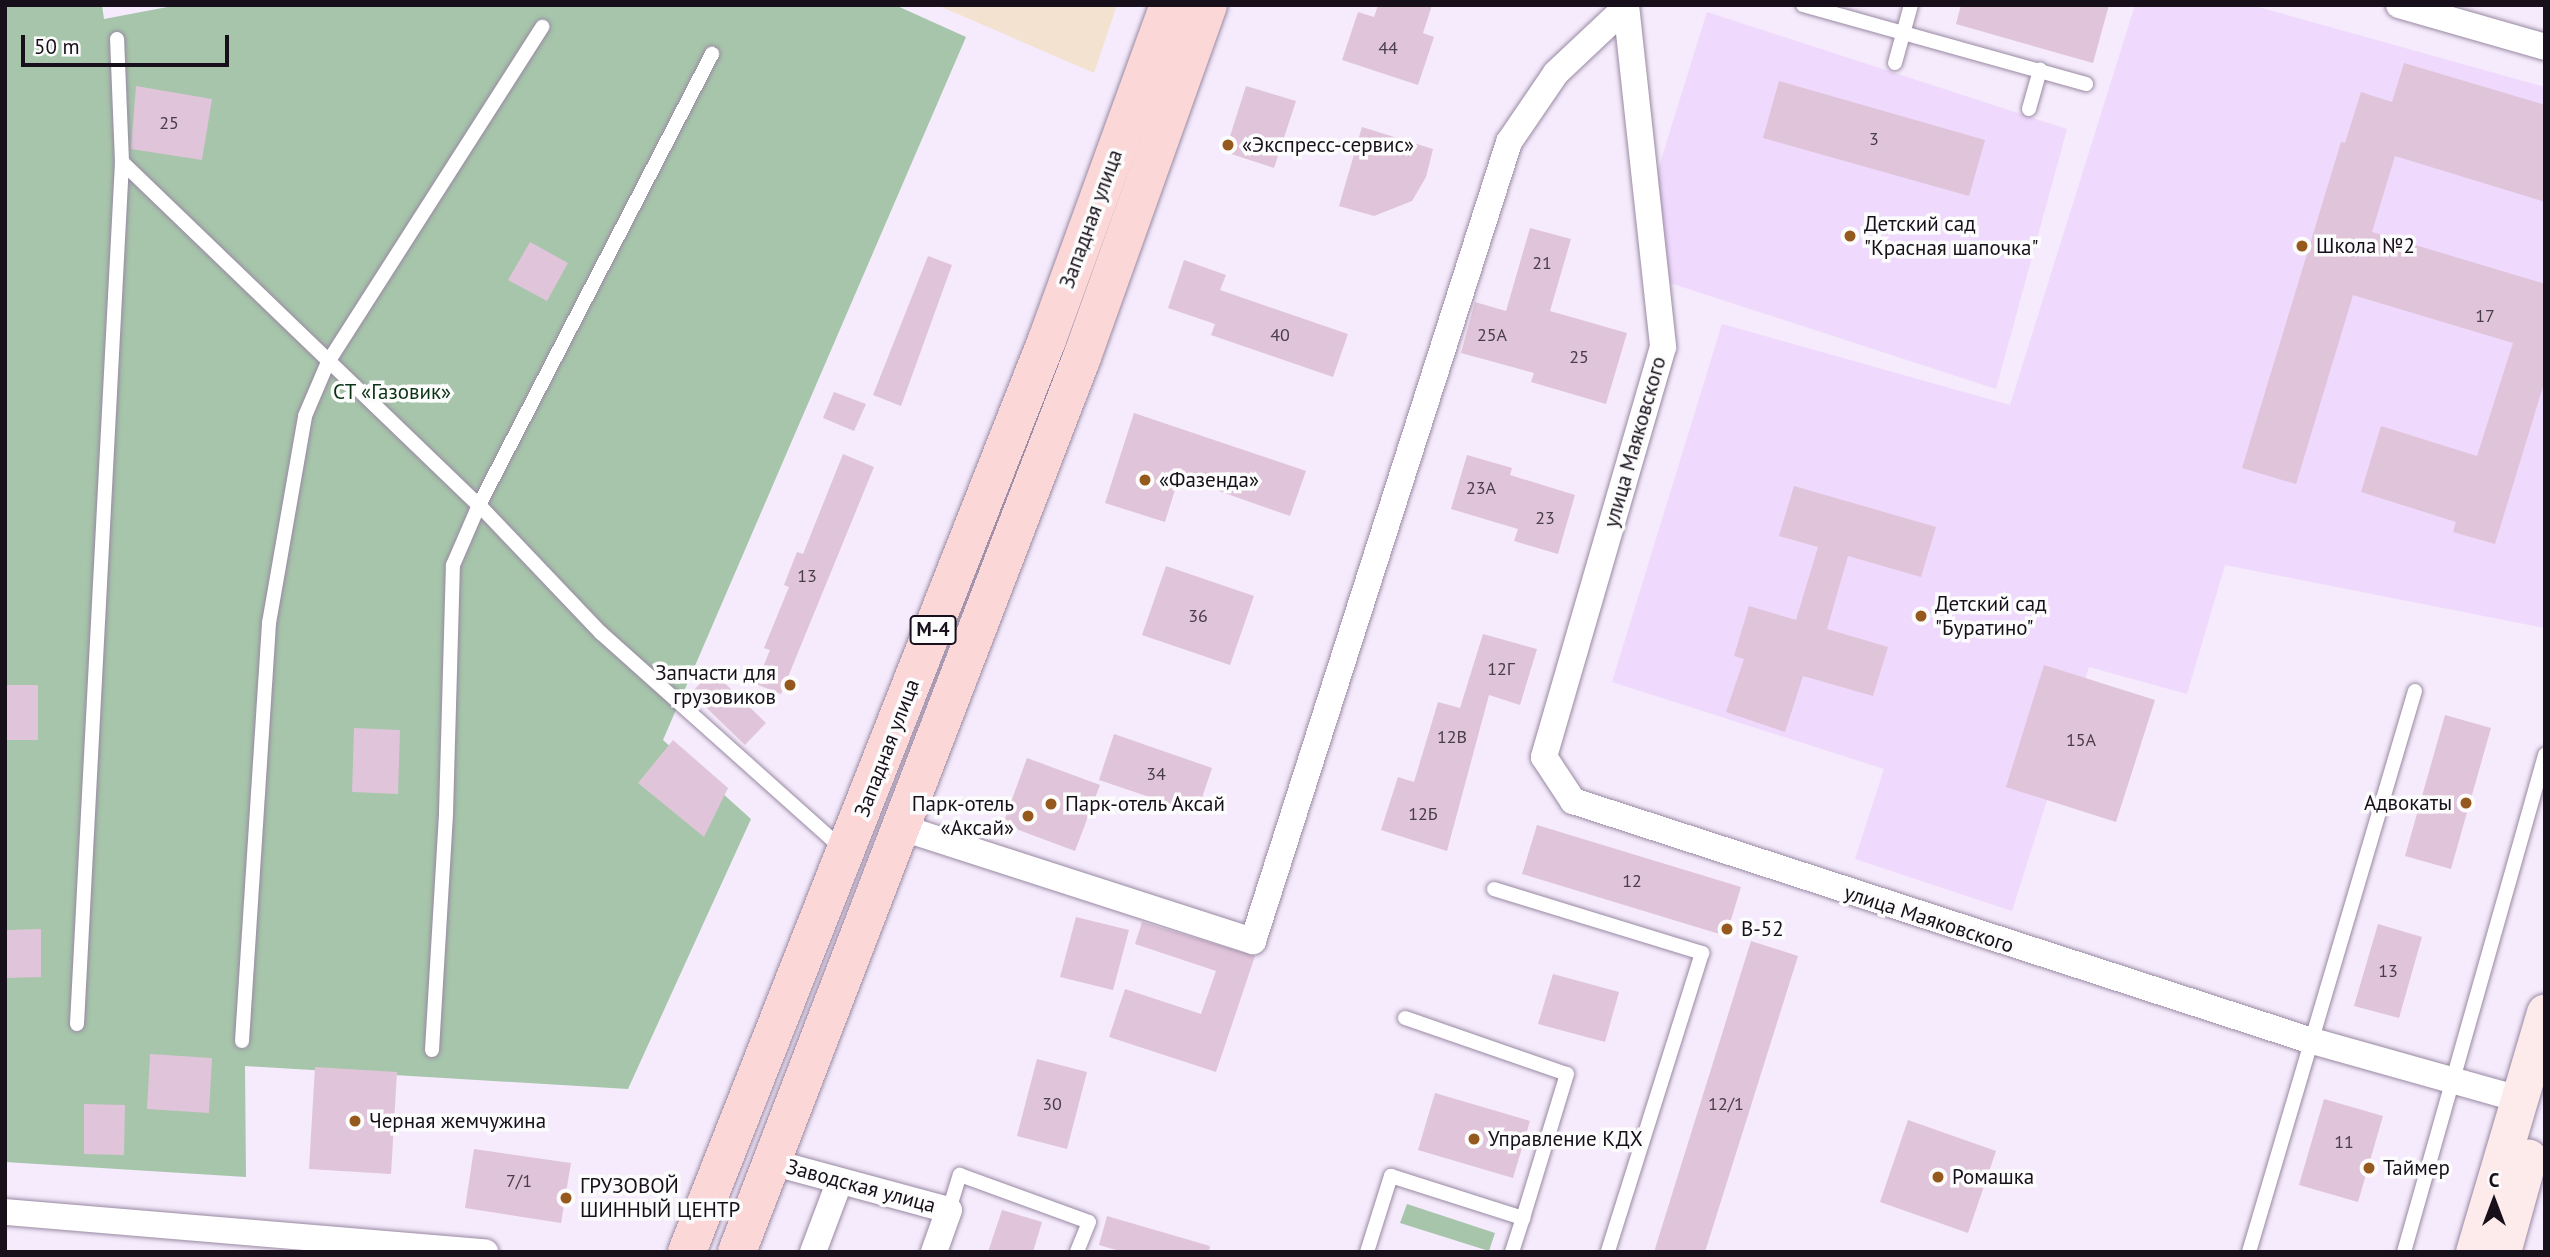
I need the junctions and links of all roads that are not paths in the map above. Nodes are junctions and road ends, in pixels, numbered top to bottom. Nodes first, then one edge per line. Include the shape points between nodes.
1 (1169, 5) edge
2 (1208, 5) edge
3 (1803, 5) edge
4 (1911, 5) edge
5 (2399, 5) edge
6 (1625, 7) edge
7 (542, 27) dead end
8 (1903, 33) junction
9 (117, 38) dead end
10 (2545, 47) edge
11 (712, 54) dead end
12 (1895, 63) dead end
13 (2040, 70) junction
14 (2086, 84) dead end
15 (2029, 109) dead end
16 (122, 162) junction
17 (328, 362) junction
18 (479, 505) junction
19 (2415, 691) dead end
20 (2545, 755) edge
21 (900, 827) junction
22 (847, 852) junction
23 (1494, 889) dead end
24 (2545, 1012) edge
25 (1405, 1018) dead end
26 (77, 1024) dead end
27 (2309, 1040) junction
28 (242, 1041) dead end
29 (432, 1050) dead end
30 (2452, 1080) junction
31 (2532, 1099) edge
32 (771, 1163) junction
33 (839, 1183) junction
34 (949, 1209) junction
35 (5, 1212) edge
36 (1523, 1218) junction
37 (485, 1252) edge
38 (687, 1252) edge
39 (737, 1252) edge
40 (813, 1252) edge
41 (934, 1252) edge
42 (1077, 1252) edge
43 (1367, 1252) edge
44 (1512, 1252) edge
45 (1608, 1252) edge
46 (2249, 1252) edge
47 (2404, 1252) edge
48 (2474, 1252) edge
49 (2502, 1252) edge

1 - 22 main road, Западная улица / М-4 via 1047,340
2 - 21 main road, Западная улица / М-4 via 1082,357
3 - 8 lane
4 - 8 lane
5 - 10 street
6 - 21 street, улица Маяковского via 1556,73 1509,142 1253,942
6 - 27 street, улица Маяковского via 1663,347 1544,757 1573,801
7 - 17 lane
8 - 12 lane
8 - 13 lane
9 - 16 lane
11 - 18 lane
13 - 14 lane
13 - 15 lane
16 - 17 lane
16 - 26 lane
17 - 18 lane
17 - 28 lane via 304,415 269,623
18 - 22 lane via 601,633
18 - 29 lane via 453,565 446,813
19 - 27 lane
20 - 30 lane
21 - 32 main road, Западная улица / М-4
22 - 38 main road, Западная улица / М-4
23 - 45 lane via 1702,953
24 - 31 main road
25 - 36 lane via 1567,1074
27 - 30 street, улица Маяковского
27 - 46 lane
30 - 31 street, улица Маяковского
30 - 47 lane
31 - 48 main road
31 - 49 main road
32 - 33 street, Заводская улица
32 - 39 main road, Западная улица / М-4
33 - 34 street, Заводская улица
33 - 40 street
34 - 41 street, Заводская улица
34 - 42 lane via 960,1175 1089,1222
35 - 37 street
36 - 43 lane via 1391,1176
36 - 44 lane

